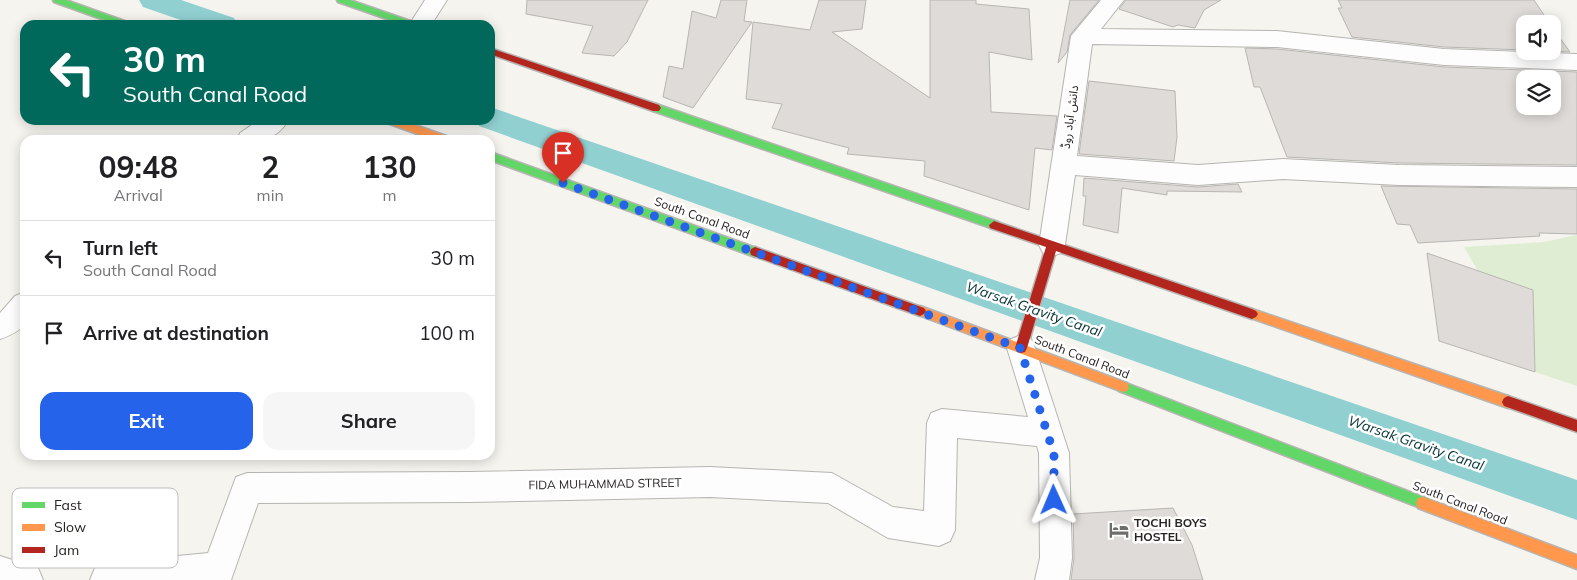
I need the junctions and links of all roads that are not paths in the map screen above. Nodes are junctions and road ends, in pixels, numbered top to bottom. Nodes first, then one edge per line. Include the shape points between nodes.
1 (57, 0) edge
2 (341, 0) edge
3 (436, 0) edge
4 (1113, 0) edge
5 (113, 20) edge
6 (399, 20) edge
7 (423, 20) edge
8 (1082, 36) junction
9 (495, 53) edge
10 (1577, 62) edge
11 (269, 125) edge
12 (404, 125) edge
13 (256, 135) edge
14 (431, 135) edge
15 (495, 158) edge
16 (1064, 164) junction
17 (1577, 177) edge
18 (1052, 245) junction
19 (20, 310) edge
20 (0, 328) edge
21 (1020, 348) junction
22 (1577, 426) edge
23 (1047, 433) junction
24 (1577, 562) edge
25 (0, 573) edge
26 (26, 580) edge
27 (107, 580) edge
28 (1052, 580) edge

1 - 5 main road
2 - 6 main road
3 - 7 street
4 - 8 street
8 - 10 street via 1277,39 1444,57
8 - 16 street, دانش آباد روڈ
9 - 18 main road
11 - 13 street
12 - 14 main road
15 - 21 main road, South Canal Road
16 - 17 street via 1198,175 1283,169
16 - 18 street, دانش آباد روڈ
18 - 21 main road
18 - 22 main road
19 - 20 street
21 - 23 street
21 - 24 main road, South Canal Road
23 - 27 street, FIDA MUHAMMAD STREET via 942,423 939,530 888,522 832,488 710,482 247,488 219,568
23 - 28 street via 1054,454 1056,558
25 - 26 street

